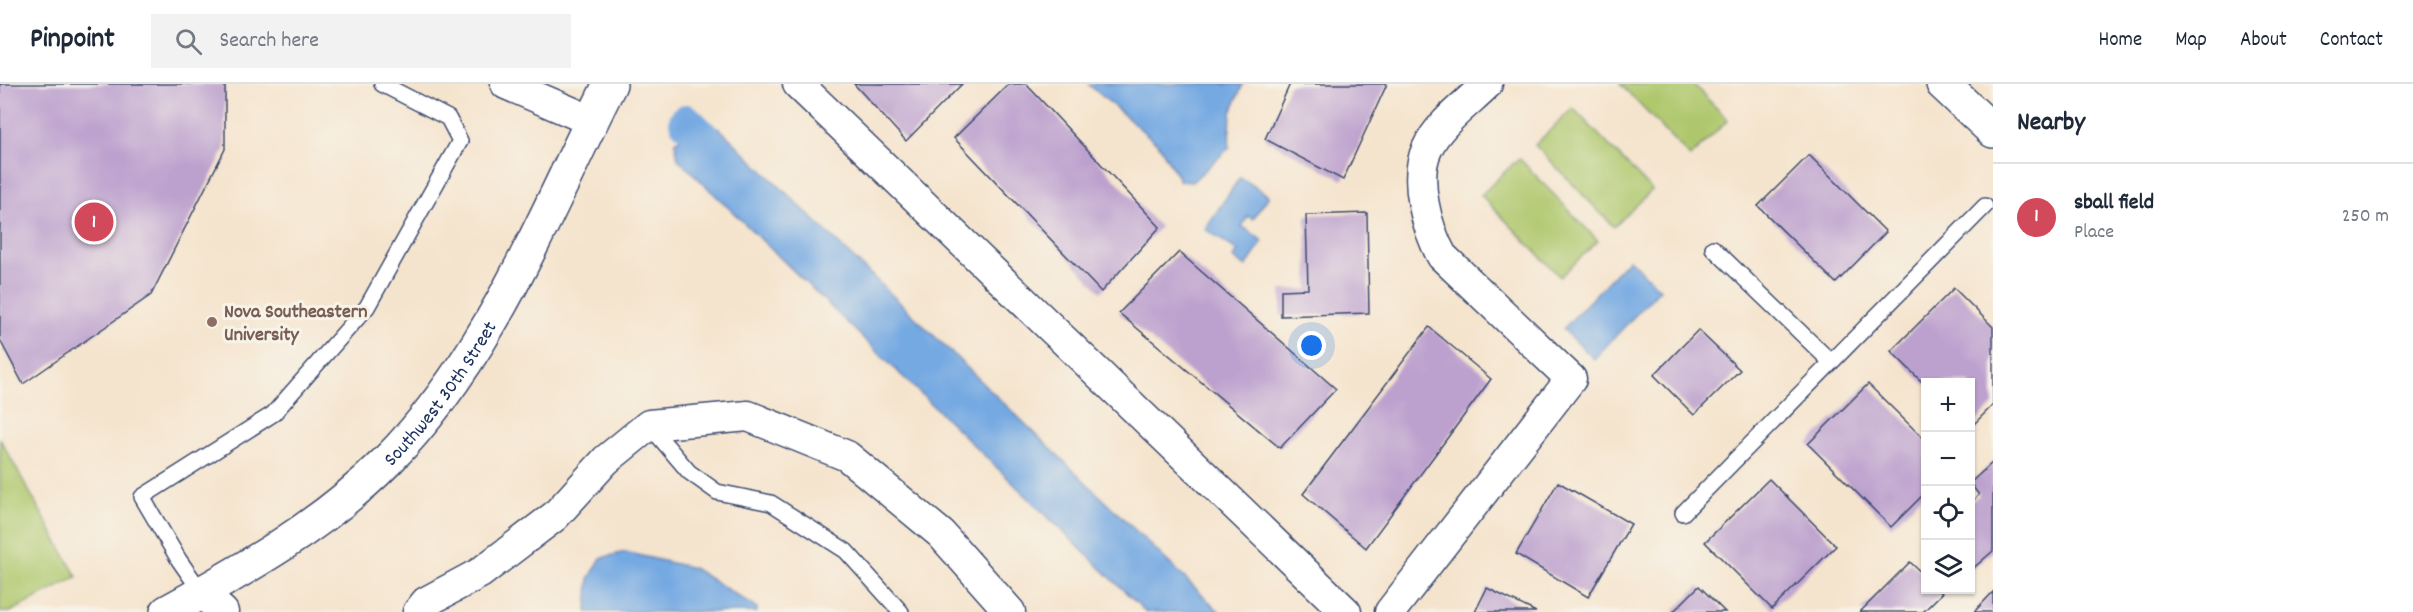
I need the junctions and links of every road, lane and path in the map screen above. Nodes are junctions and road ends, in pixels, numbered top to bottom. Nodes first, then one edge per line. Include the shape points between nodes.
1 (382, 84) edge
2 (506, 84) edge
3 (610, 84) edge
4 (798, 84) edge
5 (1487, 84) edge
6 (1943, 84) edge
7 (592, 121) junction
8 (1993, 131) edge
9 (1990, 206) edge
10 (1713, 248) dead end
11 (1831, 362) junction
12 (649, 425) junction
13 (1683, 513) dead end
14 (209, 606) edge
15 (167, 612) edge
16 (418, 612) edge
17 (901, 612) edge
18 (1011, 612) edge
19 (1346, 612) edge
20 (1390, 612) edge

1 - 14 lane via 448,118 460,141 367,307 273,414 142,497
2 - 7 street
3 - 7 street, Southwest 30th Street
4 - 19 street
5 - 20 street via 1427,148 1422,177 1430,236 1442,256 1571,379
6 - 8 street
7 - 14 street, Southwest 30th Street via 488,327 436,406 360,486
9 - 11 lane
10 - 11 lane
11 - 13 lane
12 - 16 street via 606,460 555,516 480,573 426,602
12 - 17 lane via 688,472 717,492 771,503 846,551
12 - 18 street via 748,416 847,456 941,534
14 - 15 street, Southwest 30th Street

